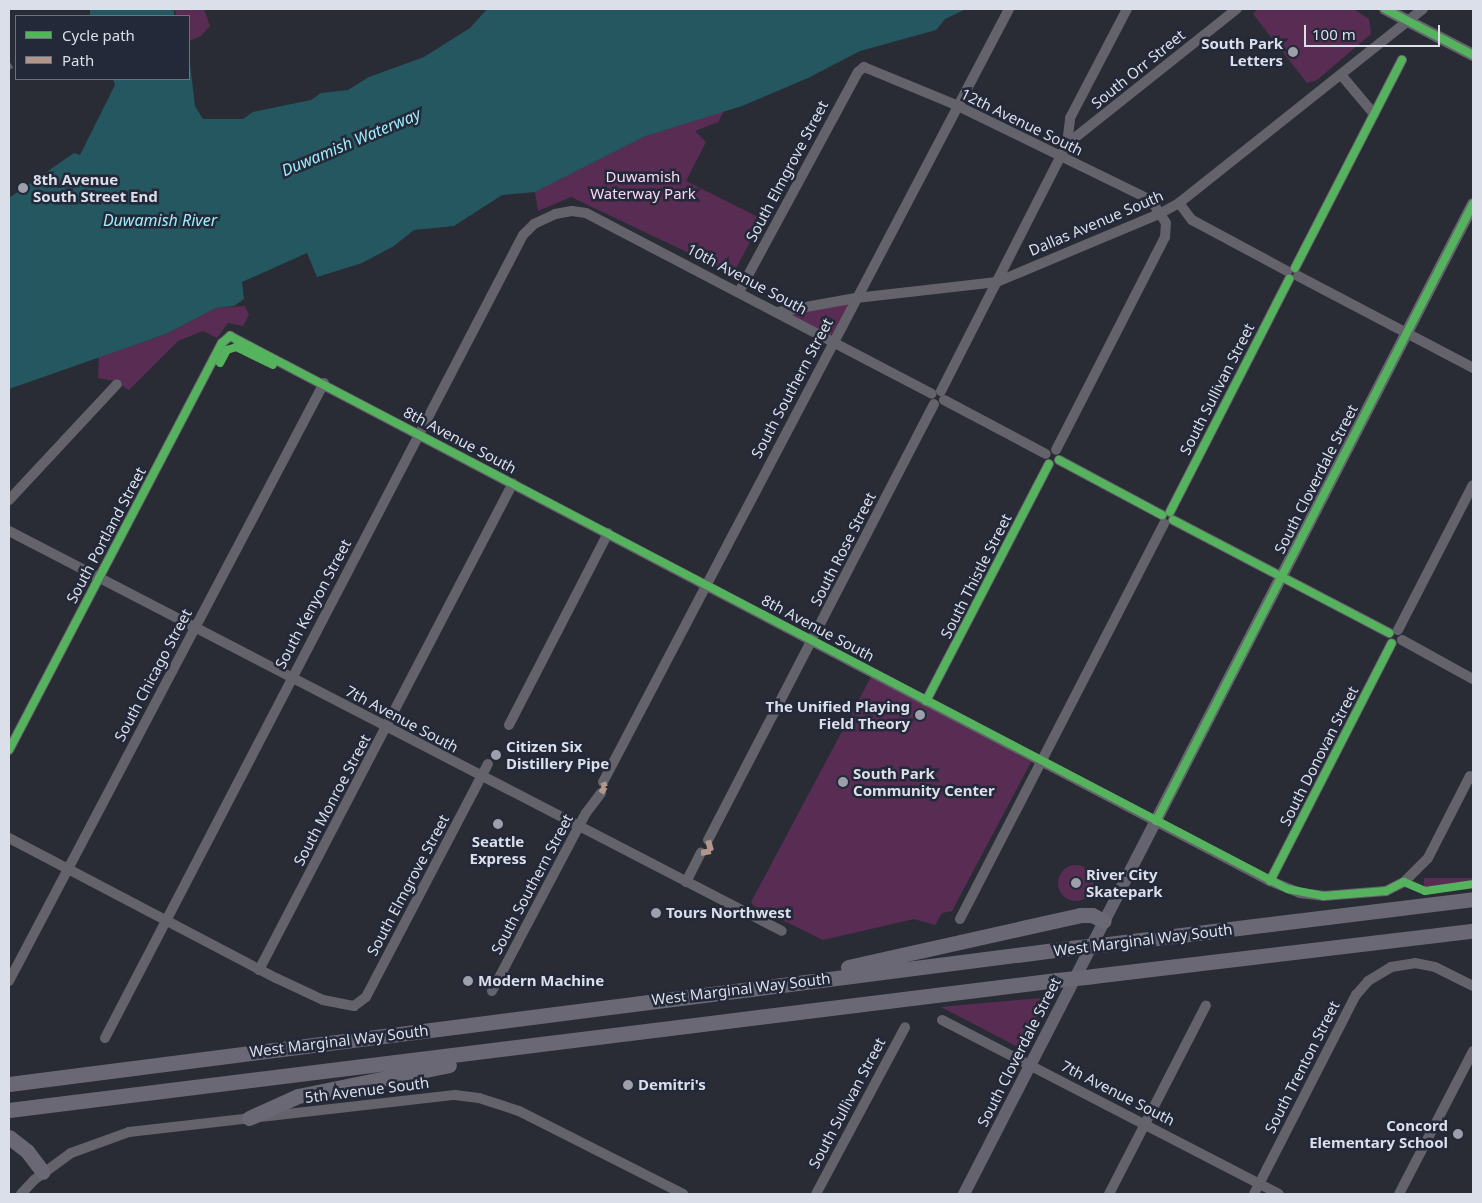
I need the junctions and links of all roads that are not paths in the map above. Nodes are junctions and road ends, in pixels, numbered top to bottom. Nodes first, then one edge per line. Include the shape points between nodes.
1 (1009, 9) edge
2 (1127, 9) edge
3 (1237, 9) edge
4 (1385, 9) edge
5 (1423, 9) edge
6 (1409, 21) junction
7 (1473, 55) edge
8 (1402, 60) dead end
9 (864, 67) joint
10 (1342, 76) junction
11 (956, 105) junction
12 (1374, 114) junction
13 (1067, 144) junction
14 (1060, 157) junction
15 (1179, 203) junction
16 (1473, 204) edge
17 (572, 211) joint
18 (1161, 213) junction
19 (1292, 274) junction
20 (997, 282) junction
21 (740, 292) junction
22 (856, 298) junction
23 (778, 312) junction
24 (1406, 333) junction
25 (230, 336) joint
26 (833, 342) junction
27 (1473, 368) edge
28 (324, 383) junction
29 (117, 384) dead end
30 (938, 397) junction
31 (418, 434) junction
32 (1053, 457) junction
33 (513, 483) junction
34 (1473, 485) edge
35 (9, 500) edge
36 (1167, 517) junction
37 (9, 531) edge
38 (608, 533) junction
39 (1281, 576) junction
40 (99, 577) junction
41 (706, 584) junction
42 (195, 628) junction
43 (1395, 637) junction
44 (813, 640) junction
45 (291, 677) junction
46 (1473, 679) edge
47 (926, 701) junction
48 (508, 725) dead end
49 (387, 728) junction
50 (9, 750) edge
51 (1042, 762) junction
52 (488, 764) dead end
53 (1470, 776) dead end
54 (481, 778) junction
55 (1156, 821) junction
56 (578, 827) junction
57 (9, 838) edge
58 (708, 840) dead end
59 (701, 853) dead end
60 (68, 870) junction
61 (1270, 881) junction
62 (686, 882) junction
63 (1473, 899) edge
64 (960, 919) dead end
65 (1104, 921) junction
66 (166, 922) junction
67 (782, 931) dead end
68 (1473, 931) edge
69 (259, 970) junction
70 (9, 981) edge
71 (766, 986) junction
72 (1473, 986) edge
73 (492, 991) dead end
74 (1206, 1005) dead end
75 (942, 1020) dead end
76 (905, 1027) dead end
77 (105, 1038) dead end
78 (592, 1038) junction
79 (1473, 1051) edge
80 (1030, 1065) junction
81 (9, 1084) edge
82 (9, 1110) edge
83 (249, 1118) junction
84 (1145, 1124) junction
85 (9, 1137) edge
86 (43, 1172) junction
87 (1259, 1184) junction
88 (21, 1194) edge
89 (683, 1194) edge
90 (816, 1194) edge
91 (964, 1194) edge
92 (1108, 1194) edge
93 (1254, 1194) edge
94 (1279, 1194) edge
95 (1399, 1194) edge

1 - 11 street, South Southern Street
2 - 13 street via 1070,118
3 - 13 street, South Orr Street
4 - 6 main road
5 - 6 street, Dallas Avenue South
6 - 7 main road
6 - 10 street, Dallas Avenue South
8 - 12 street, South Sullivan Street
9 - 11 street, 12th Avenue South
9 - 21 street, South Elmgrove Street via 858,72
10 - 12 street
10 - 15 street, Dallas Avenue South
11 - 14 street, 12th Avenue South
11 - 22 street, South Southern Street
12 - 19 street, South Sullivan Street
13 - 14 street, South Orr Street
14 - 18 street, 12th Avenue South via 1151,200
14 - 20 street, South Rose Street
15 - 18 street, Dallas Avenue South
15 - 19 street via 1192,220
16 - 24 main road, South Cloverdale Street
17 - 21 street, 10th Avenue South via 586,214
17 - 31 street, South Kenyon Street via 539,222 523,235
18 - 20 street, Dallas Avenue South
18 - 32 street, South Thistle Street via 1166,223 1165,237
19 - 24 street
19 - 36 street, South Sullivan Street
20 - 22 street, Dallas Avenue South
20 - 30 street, South Rose Street
21 - 23 street, 10th Avenue South
22 - 23 street, Dallas Avenue South
22 - 26 street, South Southern Street
23 - 26 street, 10th Avenue South
24 - 27 street
24 - 39 main road, South Cloverdale Street
25 - 28 street, 8th Avenue South
25 - 40 street, South Portland Street via 222,343
26 - 30 street, 10th Avenue South
26 - 41 street, South Southern Street
28 - 31 street, 8th Avenue South
28 - 42 street, South Chicago Street
29 - 35 street
30 - 32 street, 10th Avenue South
30 - 44 street, South Rose Street
31 - 33 street, 8th Avenue South
31 - 45 street, South Kenyon Street
32 - 36 street, 10th Avenue South
32 - 47 street, South Thistle Street
33 - 38 street, 8th Avenue South
33 - 49 street, South Monroe Street
34 - 43 street, South Donovan Street
36 - 39 street, 10th Avenue South
36 - 51 street, South Sullivan Street
37 - 40 street, 7th Avenue South
38 - 41 street, 8th Avenue South
38 - 48 street
39 - 43 street, 10th Avenue South
39 - 55 main road, South Cloverdale Street
40 - 42 street, 7th Avenue South
40 - 50 street, South Portland Street
41 - 44 street, 8th Avenue South
41 - 56 street, South Southern Street via 602,788
42 - 45 street, 7th Avenue South
42 - 60 street, South Chicago Street
43 - 46 street, 10th Avenue South
43 - 61 street, South Donovan Street
44 - 47 street, 8th Avenue South
44 - 58 street, South Rose Street
45 - 49 street, 7th Avenue South
45 - 66 street, South Kenyon Street
47 - 51 street, 8th Avenue South
49 - 54 street, 7th Avenue South
49 - 69 street, South Monroe Street
51 - 55 street, 8th Avenue South
51 - 64 street, South Sullivan Street
52 - 54 street, South Elmgrove Street
53 - 61 street, 8th Avenue South via 1428,858 1404,882 1386,891 1310,896
54 - 56 street, 7th Avenue South
54 - 69 street, South Elmgrove Street via 361,1003 345,1006 323,1000
55 - 61 street, 8th Avenue South
55 - 65 main road, South Cloverdale Street
56 - 62 street, 7th Avenue South
56 - 73 street, South Southern Street
57 - 60 street
59 - 62 street
60 - 66 street
60 - 70 street, South Chicago Street
62 - 67 street, 7th Avenue South
63 - 71 highway, West Marginal Way South, bridge
65 - 71 highway via 1092,915 1080,915
65 - 80 main road, South Cloverdale Street
66 - 69 street
66 - 77 street, South Kenyon Street
68 - 78 highway, West Marginal Way South, bridge
71 - 81 highway, West Marginal Way South
72 - 87 street, South Trenton Street via 1426,965 1391,967 1368,981 1356,996
74 - 84 street
75 - 80 street, 7th Avenue South
76 - 90 street, South Sullivan Street
78 - 82 highway, West Marginal Way South
78 - 83 highway via 298,1096
79 - 95 street
80 - 84 street, 7th Avenue South
80 - 91 main road, South Cloverdale Street
83 - 86 street, 5th Avenue South via 123,1134 83,1147
83 - 89 street, 5th Avenue South via 437,1097 479,1098 547,1123
84 - 87 street, 7th Avenue South
84 - 92 street
85 - 86 highway via 27,1151
86 - 88 street
87 - 93 street, South Trenton Street
87 - 94 street, 7th Avenue South

